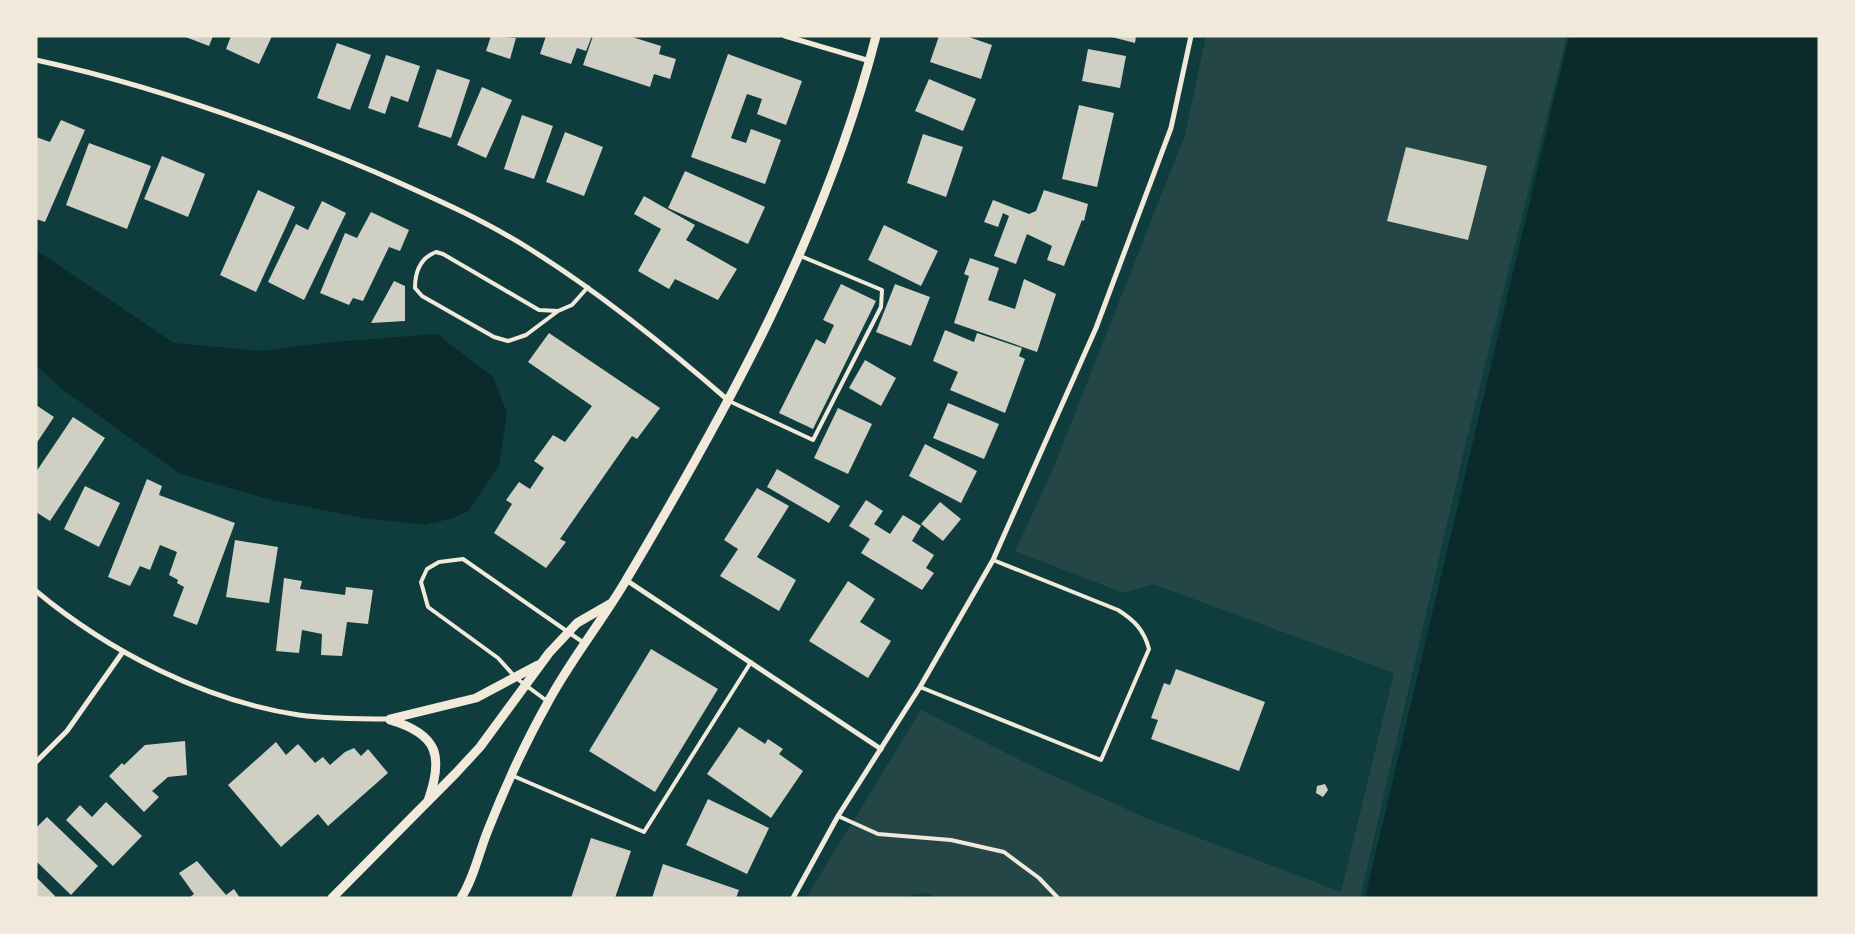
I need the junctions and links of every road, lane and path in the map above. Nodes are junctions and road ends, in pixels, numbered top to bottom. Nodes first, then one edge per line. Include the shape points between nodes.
1 (785, 36) edge
2 (876, 36) edge
3 (1191, 36) edge
4 (36, 60) edge
5 (870, 61) junction
6 (798, 256) junction
7 (588, 287) junction
8 (558, 311) junction
9 (729, 401) junction
10 (993, 560) junction
11 (626, 580) junction
12 (36, 591) edge
13 (613, 603) junction
14 (568, 633) junction
15 (585, 645) junction
16 (122, 653) junction
17 (543, 662) junction
18 (751, 662) junction
19 (516, 678) junction
20 (526, 685) junction
21 (920, 687) junction
22 (548, 701) junction
23 (390, 719) junction
24 (881, 748) junction
25 (36, 762) edge
26 (511, 775) junction
27 (426, 805) junction
28 (838, 816) junction
29 (463, 897) edge
30 (332, 898) edge
31 (793, 898) edge
32 (1058, 898) edge

1 - 5 street
2 - 5 street
3 - 10 street via 1170,128 1096,328
4 - 7 street via 153,91 254,124 352,162 444,202 531,250
5 - 6 street
6 - 9 street
6 - 9 lane via 882,290 881,307 813,440
7 - 8 lane via 572,304
7 - 9 street
8 - 8 lane via 540,310 436,252 425,258 417,273 415,288 422,296 501,340 526,335
9 - 11 street
10 - 21 street
10 - 21 lane via 1118,610 1134,620 1146,636 1149,649 1101,760
11 - 13 street
11 - 18 street
12 - 16 street
13 - 14 street via 577,623
13 - 15 street
14 - 15 lane
14 - 17 street
14 - 19 lane via 463,559 439,562 427,569 421,582 428,607 498,658
15 - 22 street
16 - 23 street via 188,682 276,711 320,718
16 - 25 street via 67,731
17 - 19 street
17 - 20 street
18 - 24 street
18 - 26 lane via 644,832
19 - 20 lane
19 - 23 street via 457,705
20 - 22 lane
20 - 27 street via 480,747
21 - 24 street
22 - 26 street
23 - 27 street via 411,726 428,738 434,748 437,774
24 - 28 street
26 - 29 street
27 - 30 street
28 - 31 street
28 - 32 lane via 878,834 951,840 1004,852 1039,878

